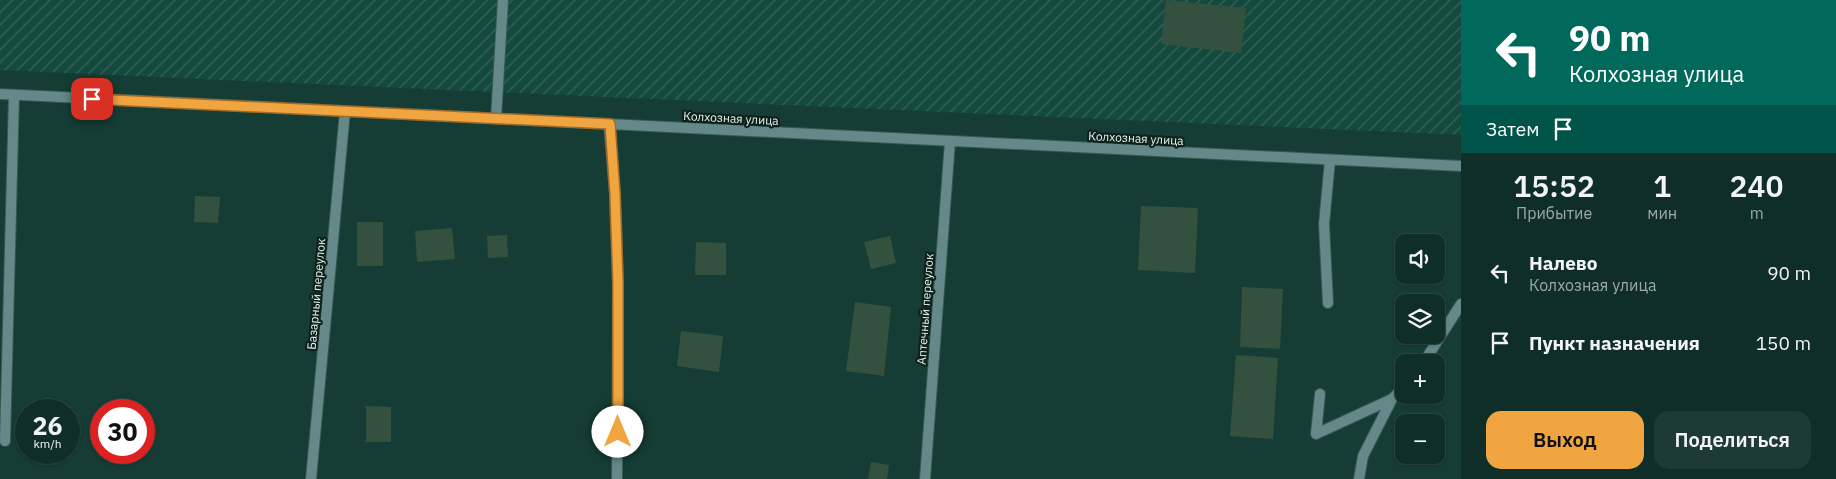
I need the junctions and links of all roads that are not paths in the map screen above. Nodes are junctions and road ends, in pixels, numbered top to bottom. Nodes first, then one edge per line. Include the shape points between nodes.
1 (503, 0) edge
2 (0, 94) edge
3 (14, 95) junction
4 (345, 111) junction
5 (496, 118) junction
6 (610, 124) junction
7 (950, 141) junction
8 (1330, 160) junction
9 (1461, 166) edge
10 (1328, 303) dead end
11 (1461, 304) edge
12 (1429, 354) edge
13 (1320, 394) dead end
14 (1395, 397) edge
15 (1392, 400) junction
16 (5, 441) dead end
17 (311, 479) edge
18 (617, 479) edge
19 (925, 479) edge
20 (1359, 479) edge

1 - 5 street
2 - 3 street, Колхозная улица
3 - 4 street, Колхозная улица
3 - 16 street
4 - 5 street, Колхозная улица
4 - 17 street, Базарный переулок
5 - 6 street, Колхозная улица
6 - 7 street, Колхозная улица
6 - 18 street via 618,283
7 - 8 street, Колхозная улица
7 - 19 street, Аптечный переулок
8 - 9 street, Колхозная улица
8 - 10 street via 1324,224
11 - 12 street
13 - 15 street via 1316,434
14 - 15 street
15 - 20 street via 1364,456

